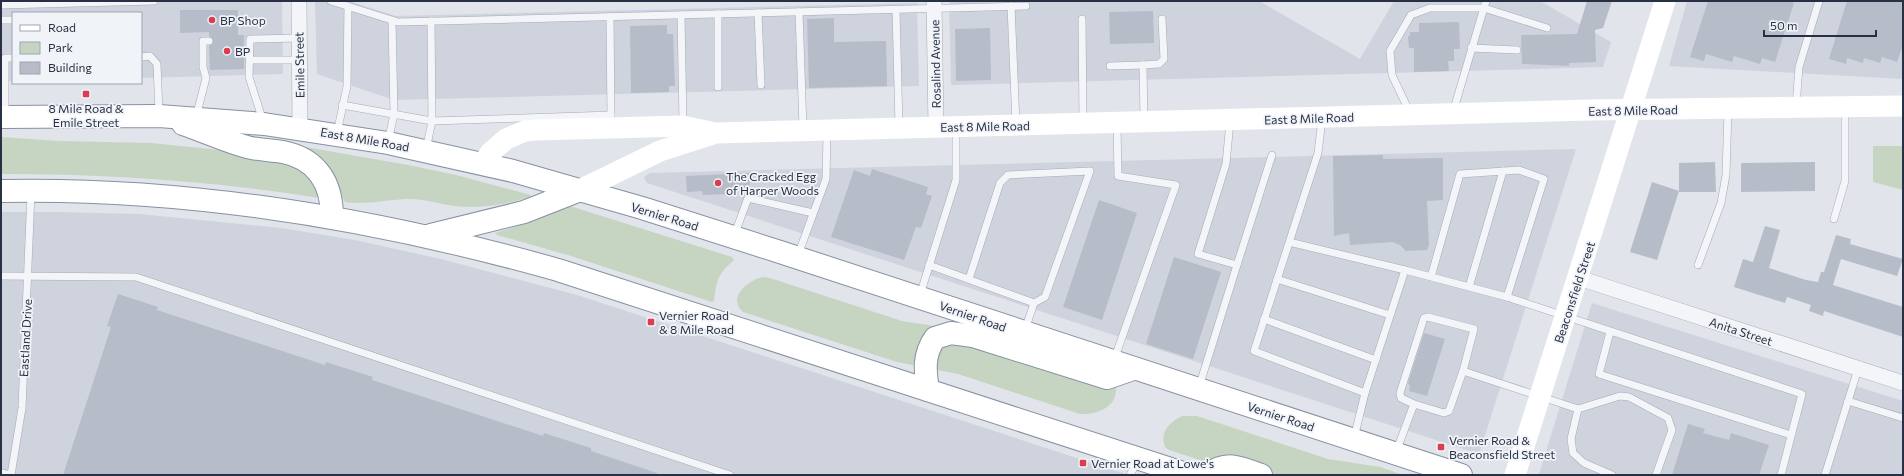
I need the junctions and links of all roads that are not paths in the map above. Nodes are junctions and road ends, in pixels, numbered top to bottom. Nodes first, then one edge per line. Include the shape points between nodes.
1 (154, 1) edge
2 (299, 1) edge
3 (331, 1) edge
4 (1666, 1) edge
5 (1819, 1) edge
6 (1485, 4) edge
7 (1, 5) edge
8 (934, 5) edge
9 (348, 6) junction
10 (1011, 6) junction
11 (1026, 6) dead end
12 (896, 10) junction
13 (799, 12) junction
14 (758, 13) junction
15 (718, 14) junction
16 (681, 15) junction
17 (610, 17) junction
18 (1082, 19) dead end
19 (1162, 19) dead end
20 (1, 20) edge
21 (12, 20) edge
22 (392, 20) junction
23 (431, 21) junction
24 (1547, 28) dead end
25 (299, 38) junction
26 (209, 41) dead end
27 (1471, 48) junction
28 (1517, 50) dead end
29 (142, 57) edge
30 (3, 58) edge
31 (300, 60) junction
32 (248, 64) junction
33 (1143, 65) junction
34 (1110, 66) dead end
35 (761, 85) dead end
36 (718, 87) dead end
37 (342, 105) junction
38 (1903, 106) edge
39 (1845, 107) junction
40 (1796, 108) junction
41 (1630, 109) junction
42 (1728, 109) junction
43 (394, 114) junction
44 (1452, 114) junction
45 (1411, 115) junction
46 (159, 116) junction
47 (3, 117) edge
48 (1322, 117) junction
49 (196, 118) junction
50 (1230, 120) junction
51 (432, 121) junction
52 (612, 121) junction
53 (1117, 122) junction
54 (1144, 122) junction
55 (1083, 123) junction
56 (264, 124) junction
57 (1016, 125) junction
58 (683, 126) junction
59 (946, 127) junction
60 (899, 128) junction
61 (300, 129) junction
62 (827, 130) junction
63 (802, 131) junction
64 (715, 133) junction
65 (337, 134) junction
66 (388, 143) junction
67 (426, 150) junction
68 (1272, 155) dead end
69 (484, 163) junction
70 (1503, 171) junction
71 (580, 190) junction
72 (1, 191) edge
73 (31, 191) junction
74 (813, 213) junction
75 (332, 217) junction
76 (1834, 219) dead end
77 (426, 236) junction
78 (734, 238) junction
79 (1289, 242) junction
80 (798, 258) junction
81 (929, 264) junction
82 (1237, 265) junction
83 (1698, 265) dead end
84 (1405, 270) junction
85 (1, 276) edge
86 (28, 276) junction
87 (1432, 277) junction
88 (1579, 278) junction
89 (969, 279) junction
90 (1277, 279) junction
91 (1469, 287) junction
92 (920, 297) junction
93 (1507, 297) junction
94 (1034, 303) junction
95 (1390, 315) junction
96 (1566, 316) junction
97 (1264, 319) junction
98 (1610, 332) junction
99 (1024, 333) junction
100 (1376, 360) junction
101 (1123, 365) junction
102 (1858, 369) junction
103 (1463, 371) junction
104 (1903, 384) edge
105 (928, 390) junction
106 (1199, 390) junction
107 (1365, 393) junction
108 (1540, 397) junction
109 (1848, 401) junction
110 (1414, 404) junction
111 (1578, 409) junction
112 (1903, 418) edge
113 (1791, 435) junction
114 (1353, 440) junction
115 (1403, 462) edge
116 (1135, 470) edge
117 (1, 473) edge
118 (11, 475) edge
119 (730, 475) edge
120 (1189, 475) edge
121 (1206, 475) edge
122 (1261, 475) edge
123 (1461, 475) edge
124 (1515, 475) edge
125 (1612, 475) edge
126 (1656, 475) edge
127 (1781, 475) edge
128 (1824, 475) edge

1 - 7 lane
2 - 25 street, Emile Street
3 - 9 lane
4 - 41 street, Beaconsfield Street
5 - 40 lane via 1799,67
6 - 24 lane
6 - 27 lane
6 - 45 lane via 1430,8 1411,15 1390,51 1392,75
8 - 10 lane
8 - 12 lane
8 - 59 street, Rosalind Avenue
9 - 22 lane
9 - 37 lane via 346,86
10 - 11 lane
10 - 57 lane
12 - 13 lane
12 - 60 lane
13 - 14 lane
13 - 63 lane
14 - 15 lane
14 - 35 lane
15 - 16 lane
15 - 36 lane
16 - 17 lane
16 - 58 lane
17 - 23 lane
17 - 52 lane
18 - 55 lane
19 - 33 lane via 1164,59 1159,64
20 - 21 lane
22 - 23 lane
22 - 43 lane
23 - 51 lane
25 - 31 street, Emile Street
25 - 32 lane via 247,39
26 - 49 lane via 203,41 206,53 206,78
27 - 28 lane
27 - 44 lane
29 - 46 lane via 150,56 157,64
30 - 47 lane
31 - 32 lane
31 - 61 street, Emile Street
32 - 56 lane via 249,77
33 - 34 lane
33 - 54 lane
37 - 43 lane
37 - 65 lane
38 - 39 street, East 8 Mile Road
39 - 40 street, East 8 Mile Road
39 - 76 lane via 1845,180
40 - 42 street, East 8 Mile Road
41 - 42 street, East 8 Mile Road
41 - 44 street, East 8 Mile Road
41 - 88 street, Beaconsfield Street
42 - 83 lane via 1726,175 1721,203
43 - 51 lane
43 - 66 lane
44 - 45 street, East 8 Mile Road
45 - 48 street, East 8 Mile Road
46 - 47 highway, East 8 Mile Road
46 - 49 highway, East 8 Mile Road
46 - 75 highway via 248,147 283,152 305,160 327,184 331,195
48 - 50 street, East 8 Mile Road
48 - 79 lane via 1318,153
49 - 56 highway, East 8 Mile Road
50 - 54 street, East 8 Mile Road
50 - 82 lane via 1226,164 1198,254
51 - 52 lane
51 - 67 lane
52 - 58 street, East 8 Mile Road
52 - 69 street, East 8 Mile Road via 526,131 498,145
53 - 54 street, East 8 Mile Road
53 - 55 street, East 8 Mile Road
53 - 101 lane via 1118,176 1176,185
55 - 57 street, East 8 Mile Road
56 - 61 highway, East 8 Mile Road
57 - 59 street, East 8 Mile Road
58 - 64 street, East 8 Mile Road
59 - 60 street, East 8 Mile Road
59 - 81 lane via 956,180
60 - 62 street, East 8 Mile Road
61 - 65 highway, East 8 Mile Road
62 - 63 street, East 8 Mile Road
62 - 74 lane via 826,178
63 - 64 street, East 8 Mile Road
64 - 71 street, East 8 Mile Road via 660,151
65 - 66 highway, East 8 Mile Road
66 - 67 highway, East 8 Mile Road
67 - 69 highway, East 8 Mile Road
68 - 82 lane
69 - 71 highway, Vernier Road
70 - 87 lane via 1460,174
70 - 91 lane
70 - 93 lane via 1519,170 1544,178
71 - 77 highway via 524,212
71 - 78 highway, Vernier Road
72 - 73 highway
73 - 75 highway via 147,195 258,206
73 - 86 lane, Eastland Drive
74 - 78 lane via 748,198
74 - 80 lane
75 - 77 highway
77 - 105 highway via 558,270
78 - 80 highway, Vernier Road
79 - 84 lane
79 - 90 lane
80 - 92 highway, Vernier Road
81 - 89 lane
81 - 92 lane
82 - 106 lane
84 - 87 lane
84 - 95 lane
85 - 86 lane
86 - 118 lane, Eastland Drive via 22,408
86 - 119 lane via 136,278
87 - 91 lane
88 - 96 street, Beaconsfield Street
88 - 102 street, Anita Street
89 - 94 lane
89 - 94 lane via 1000,183 1008,175 1090,171 1045,297
90 - 95 lane
90 - 97 lane
91 - 93 lane
92 - 99 highway, Vernier Road
93 - 96 lane
94 - 99 lane
95 - 100 lane
96 - 98 lane
96 - 108 street, Beaconsfield Street
97 - 100 lane
97 - 107 lane via 1254,351
98 - 113 lane via 1802,394
98 - 113 lane via 1599,374
99 - 101 highway, Vernier Road
100 - 107 lane
101 - 105 highway via 1107,378 973,336 951,333 935,338 927,353 924,367
101 - 106 highway, Vernier Road
102 - 104 street, Anita Street
102 - 109 lane
103 - 108 lane
103 - 110 lane via 1447,413
103 - 110 lane via 1474,329 1426,317 1400,393 1401,398
105 - 116 highway
106 - 114 highway, Vernier Road
107 - 114 lane
108 - 111 lane
108 - 124 street, Beaconsfield Street
109 - 112 lane
109 - 128 lane
110 - 115 lane
111 - 125 lane via 1571,439 1573,453 1584,463
111 - 126 lane via 1620,396 1629,397 1668,418 1672,430
113 - 127 lane
114 - 115 highway, Vernier Road
115 - 123 highway, Vernier Road
116 - 120 highway
117 - 118 lane, Eastland Drive
121 - 122 highway via 1218,467 1234,466

